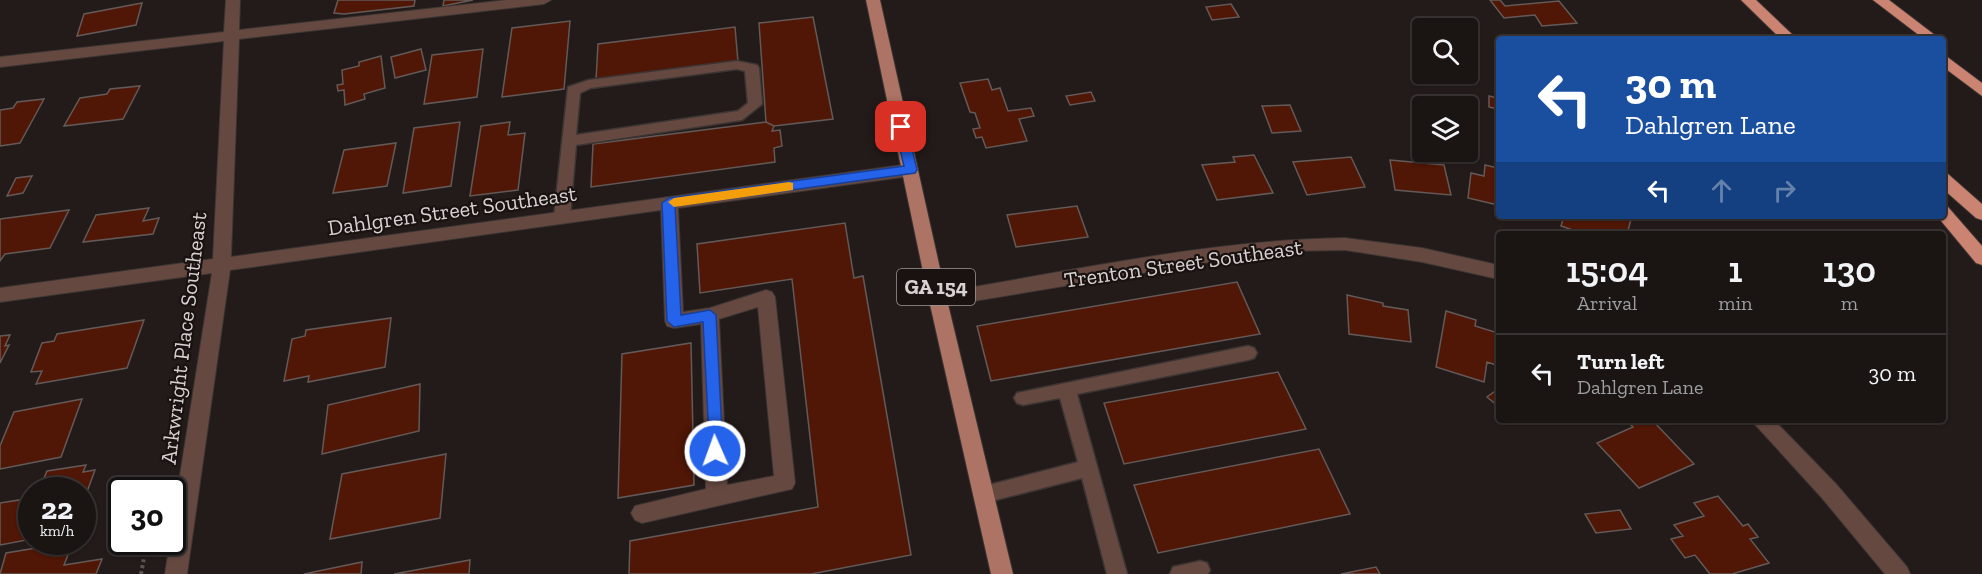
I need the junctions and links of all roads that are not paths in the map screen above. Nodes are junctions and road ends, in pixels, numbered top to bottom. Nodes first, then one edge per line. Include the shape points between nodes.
1 (233, 0) edge
2 (544, 0) edge
3 (873, 0) edge
4 (1748, 0) edge
5 (1874, 0) edge
6 (1880, 0) edge
7 (232, 35) junction
8 (1787, 36) edge
9 (1916, 36) edge
10 (1929, 36) edge
11 (1946, 49) edge
12 (1946, 61) edge
13 (0, 62) edge
14 (1982, 76) edge
15 (1982, 91) edge
16 (569, 141) junction
17 (910, 170) junction
18 (1946, 182) edge
19 (669, 203) junction
20 (1982, 214) edge
21 (1946, 216) edge
22 (562, 217) junction
23 (1982, 258) edge
24 (222, 264) junction
25 (1496, 272) edge
26 (0, 295) edge
27 (938, 300) junction
28 (710, 315) junction
29 (1248, 353) dead end
30 (1067, 389) junction
31 (1023, 398) dead end
32 (1764, 423) edge
33 (1089, 468) junction
34 (984, 494) junction
35 (717, 496) junction
36 (642, 513) dead end
37 (176, 574) edge
38 (1002, 574) edge
39 (1117, 574) edge
40 (1899, 574) edge

1 - 7 street, Arkwright Place Southeast
2 - 7 street
3 - 17 main road, GA 154
4 - 8 highway
5 - 9 highway
6 - 10 highway
7 - 13 street
7 - 24 street, Arkwright Place Southeast
11 - 14 highway
12 - 15 highway
16 - 16 lane via 573,90 589,84 737,65 752,68 755,104 742,115
16 - 22 lane
17 - 19 street, Dahlgren Street Southeast
17 - 27 main road, GA 154
18 - 20 highway
19 - 22 street, Dahlgren Street Southeast
19 - 28 street via 674,321
21 - 23 highway
22 - 24 street, Dahlgren Street Southeast
24 - 26 street, Dahlgren Street Southeast
24 - 37 street, Arkwright Place Southeast
25 - 27 street, Trenton Street Southeast via 1422,255 1345,244 1287,245
27 - 34 main road, GA 154
28 - 35 street
28 - 35 street via 766,297 785,483
29 - 30 lane
30 - 31 lane
30 - 33 lane
32 - 40 street via 1829,491
33 - 34 lane
33 - 39 lane
34 - 38 main road, GA 154
35 - 36 street

